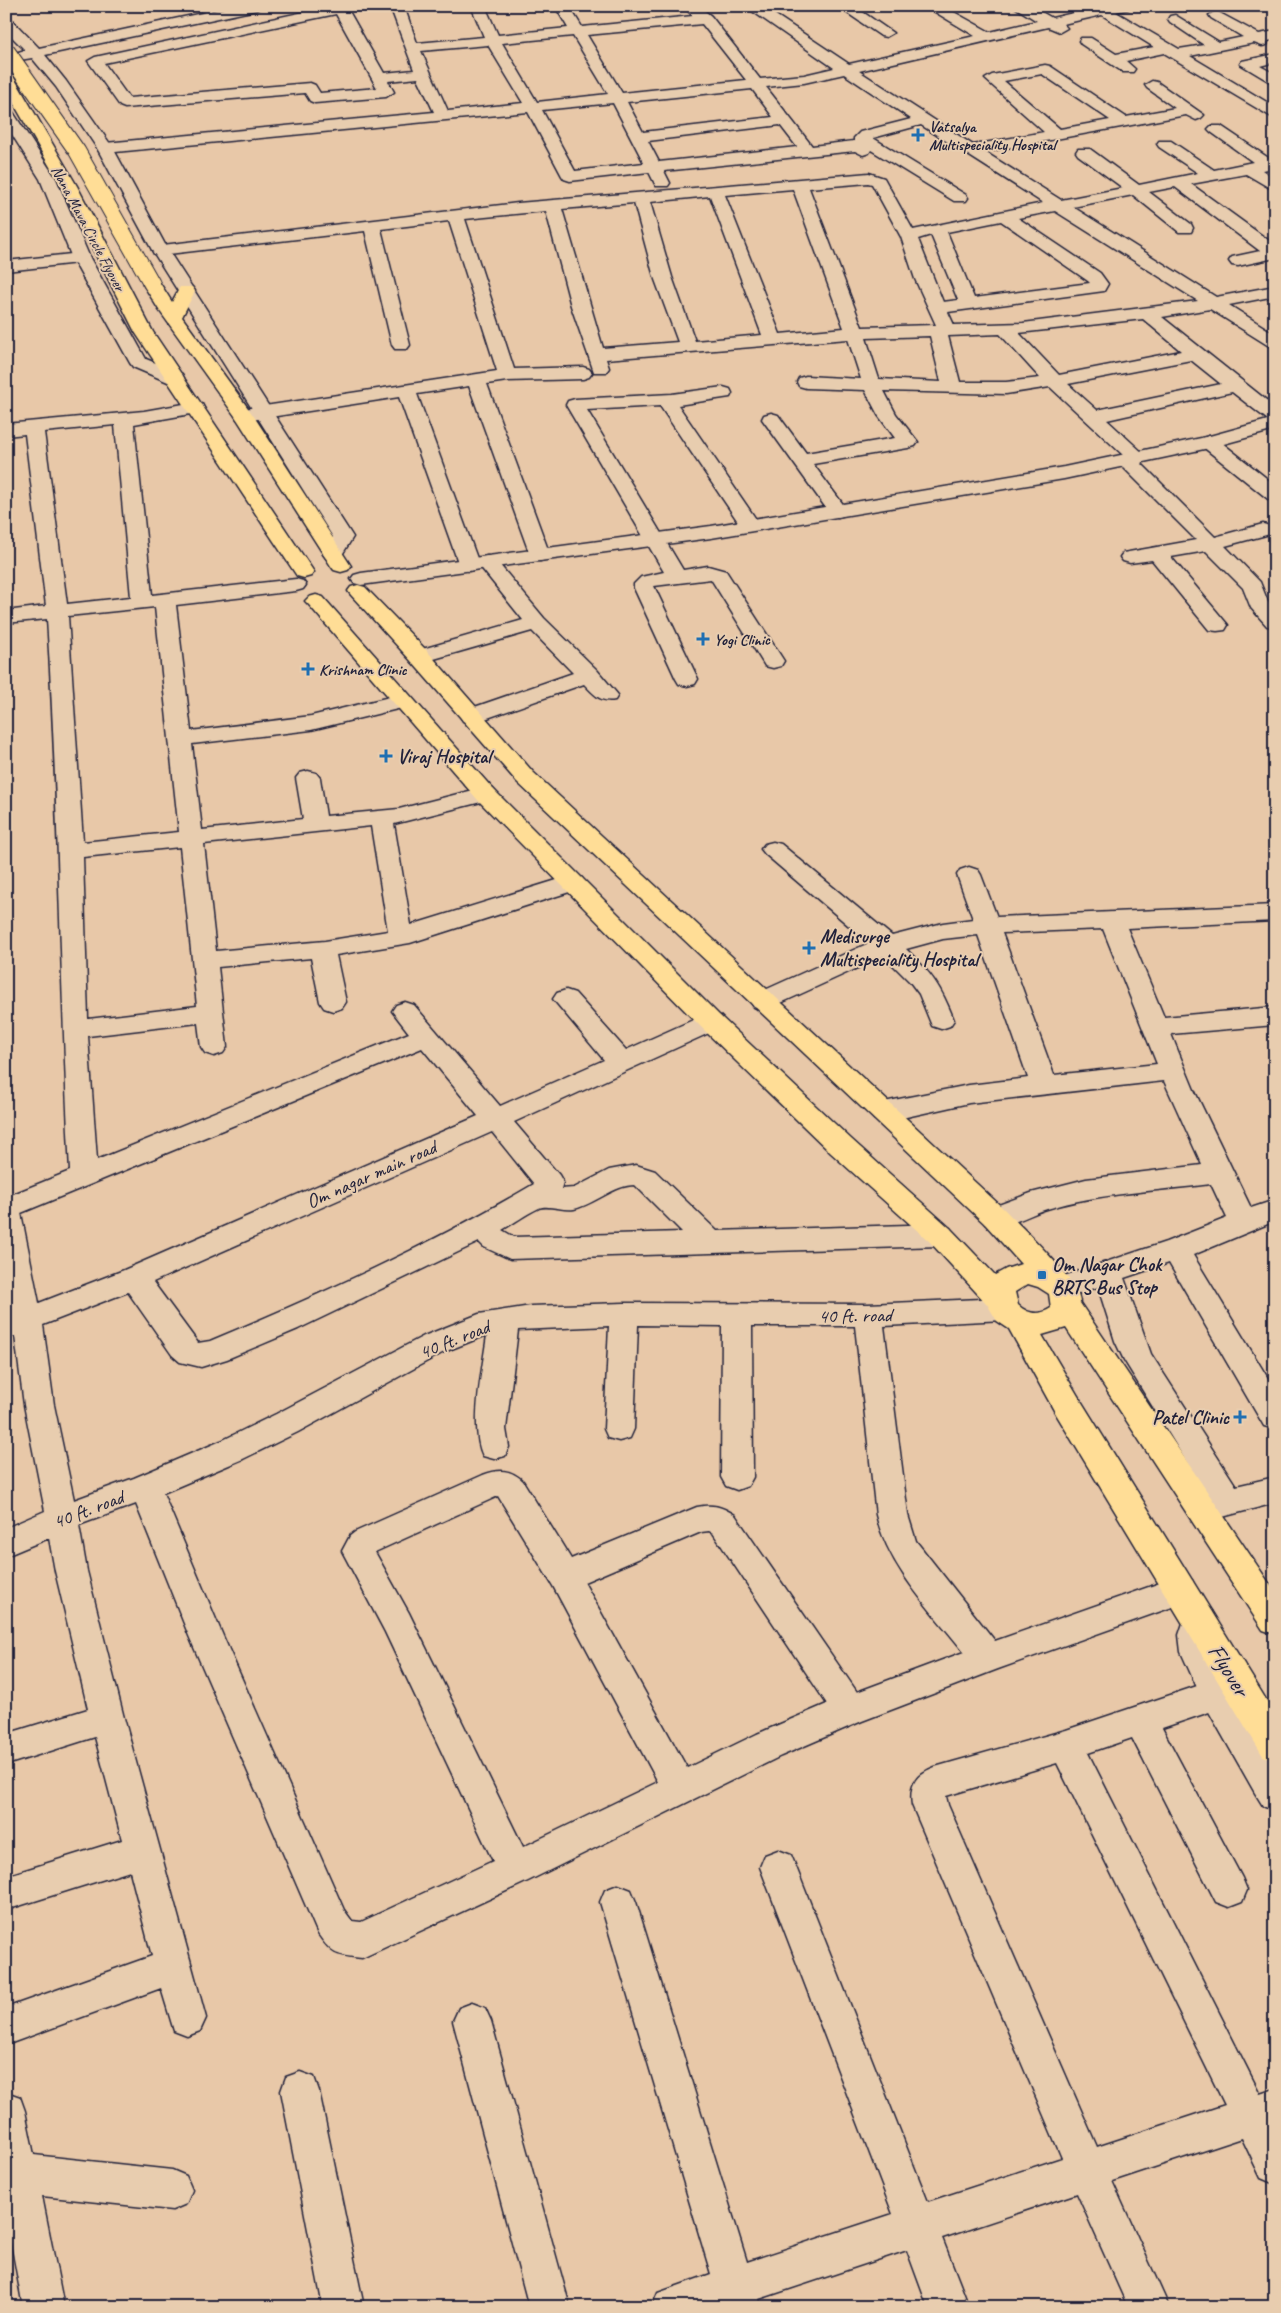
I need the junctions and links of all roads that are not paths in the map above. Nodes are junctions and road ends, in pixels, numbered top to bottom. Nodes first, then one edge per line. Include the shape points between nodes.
1 (256, 6) edge
2 (397, 6) edge
3 (478, 6) edge
4 (562, 6) edge
5 (691, 6) edge
6 (752, 6) edge
7 (844, 6) edge
8 (932, 6) edge
9 (1020, 6) edge
10 (1123, 6) edge
11 (211, 7) edge
12 (340, 7) edge
13 (1104, 11) junction
14 (1216, 15) dead end
15 (706, 19) junction
16 (1175, 19) dead end
17 (6, 22) edge
18 (1052, 23) junction
19 (578, 32) junction
20 (886, 33) dead end
21 (1275, 35) edge
22 (990, 38) junction
23 (1255, 39) junction
24 (493, 40) junction
25 (1216, 46) junction
26 (412, 48) junction
27 (33, 50) junction
28 (1275, 50) edge
29 (1173, 51) junction
30 (9, 54) edge
31 (1275, 58) edge
32 (1113, 59) junction
33 (849, 69) junction
34 (1132, 72) dead end
35 (423, 73) junction
36 (6, 76) edge
37 (379, 78) junction
38 (1275, 81) edge
39 (756, 84) junction
40 (1152, 85) dead end
41 (618, 98) junction
42 (533, 107) junction
43 (1188, 110) junction
44 (6, 112) edge
45 (1275, 114) edge
46 (443, 116) junction
47 (1202, 119) dead end
48 (784, 120) junction
49 (923, 120) junction
50 (1122, 122) junction
51 (1216, 129) dead end
52 (1056, 134) junction
53 (639, 138) junction
54 (862, 141) junction
55 (1165, 144) dead end
56 (105, 148) junction
57 (807, 150) junction
58 (972, 150) junction
59 (1084, 152) dead end
60 (1271, 164) edge
61 (654, 167) junction
62 (1248, 168) junction
63 (1211, 175) junction
64 (869, 178) junction
65 (1178, 182) junction
66 (799, 184) junction
67 (1275, 186) edge
68 (1136, 190) junction
69 (716, 192) junction
70 (669, 196) junction
71 (640, 198) junction
72 (960, 198) dead end
73 (553, 205) junction
74 (1060, 205) junction
75 (456, 216) junction
76 (1004, 216) junction
77 (372, 226) junction
78 (1185, 228) dead end
79 (937, 229) junction
80 (909, 237) junction
81 (160, 250) junction
82 (1274, 253) edge
83 (81, 258) junction
84 (1238, 260) dead end
85 (6, 266) edge
86 (186, 291) junction
87 (1275, 291) edge
88 (1215, 303) junction
89 (968, 304) junction
90 (938, 308) junction
91 (1146, 313) junction
92 (173, 318) junction
93 (1005, 329) junction
94 (943, 330) junction
95 (855, 333) junction
96 (773, 340) junction
97 (1275, 342) edge
98 (401, 345) dead end
99 (688, 346) junction
100 (1194, 354) junction
101 (593, 365) junction
102 (507, 375) junction
103 (710, 376) dead end
104 (175, 378) junction
105 (476, 380) junction
106 (1055, 381) junction
107 (806, 382) dead end
108 (872, 385) junction
109 (1236, 386) junction
110 (952, 388) junction
111 (406, 391) junction
112 (666, 400) junction
113 (195, 408) junction
114 (265, 413) junction
115 (244, 416) junction
116 (1093, 416) junction
117 (1275, 416) edge
118 (124, 419) junction
119 (771, 419) dead end
120 (1275, 424) edge
121 (34, 428) junction
122 (6, 430) edge
123 (1209, 442) junction
124 (1132, 459) junction
125 (800, 460) junction
126 (1275, 495) edge
127 (838, 511) junction
128 (750, 525) junction
129 (1263, 530) dead end
130 (656, 540) junction
131 (1211, 544) junction
132 (1157, 553) junction
133 (540, 555) junction
134 (1130, 557) dead end
135 (337, 560) junction
136 (478, 564) junction
137 (676, 576) junction
138 (300, 579) junction
139 (1275, 580) edge
140 (360, 585) junction
141 (1253, 586) junction
142 (165, 599) junction
143 (316, 601) junction
144 (142, 602) junction
145 (57, 611) junction
146 (6, 617) edge
147 (1275, 621) edge
148 (536, 623) junction
149 (1217, 625) dead end
150 (420, 657) junction
151 (772, 661) dead end
152 (589, 675) junction
153 (688, 679) dead end
154 (607, 695) dead end
155 (402, 701) junction
156 (471, 716) junction
157 (181, 740) junction
158 (308, 778) dead end
159 (485, 794) junction
160 (381, 818) junction
161 (316, 825) junction
162 (192, 836) junction
163 (773, 849) dead end
164 (71, 851) junction
165 (969, 875) dead end
166 (573, 883) junction
167 (1275, 913) edge
168 (1112, 921) junction
169 (985, 926) junction
170 (401, 937) junction
171 (887, 945) junction
172 (322, 950) junction
173 (205, 960) junction
174 (566, 999) dead end
175 (763, 1001) junction
176 (333, 1002) dead end
177 (405, 1011) dead end
178 (210, 1013) junction
179 (1275, 1016) edge
180 (941, 1020) dead end
181 (711, 1022) junction
182 (1154, 1027) junction
183 (75, 1029) junction
184 (426, 1036) junction
185 (214, 1047) dead end
186 (622, 1063) junction
187 (1173, 1071) junction
188 (1044, 1085) junction
189 (884, 1112) junction
190 (496, 1119) junction
191 (1220, 1173) junction
192 (84, 1176) junction
193 (540, 1196) junction
194 (6, 1207) edge
195 (1275, 1210) edge
196 (995, 1217) junction
197 (1243, 1222) junction
198 (483, 1228) junction
199 (940, 1235) junction
200 (710, 1242) junction
201 (1176, 1250) junction
202 (1108, 1273) junction
203 (134, 1278) junction
204 (1061, 1291) junction
205 (1008, 1310) junction
206 (624, 1314) junction
207 (868, 1315) junction
208 (737, 1316) junction
209 (504, 1320) junction
210 (17, 1323) edge
211 (1275, 1417) edge
212 (619, 1429) dead end
213 (494, 1448) dead end
214 (736, 1477) dead end
215 (145, 1487) junction
216 (1275, 1490) edge
217 (1215, 1506) junction
218 (62, 1518) junction
219 (6, 1543) edge
220 (564, 1576) junction
221 (1180, 1590) junction
222 (1274, 1619) edge
223 (1199, 1621) junction
224 (988, 1658) junction
225 (1218, 1694) junction
226 (850, 1710) junction
227 (107, 1718) junction
228 (1140, 1720) junction
229 (1066, 1745) junction
230 (1275, 1745) edge
231 (6, 1750) edge
232 (679, 1788) junction
233 (1275, 1795) edge
234 (143, 1850) junction
235 (778, 1866) dead end
236 (515, 1869) junction
237 (1229, 1890) dead end
238 (6, 1893) edge
239 (618, 1902) dead end
240 (173, 1966) junction
241 (187, 2018) dead end
242 (472, 2021) dead end
243 (6, 2027) edge
244 (300, 2091) dead end
245 (6, 2111) edge
246 (1263, 2112) edge
247 (1275, 2164) edge
248 (1087, 2170) junction
249 (12, 2172) edge
250 (172, 2190) dead end
251 (918, 2227) junction
252 (738, 2296) edge
253 (44, 2307) edge
254 (344, 2307) edge
255 (550, 2307) edge
256 (672, 2307) edge
257 (949, 2307) edge
258 (1149, 2307) edge

1 - 27 street
2 - 26 street
3 - 24 street
4 - 19 street
5 - 15 street
6 - 33 street
7 - 20 street
8 - 22 street
9 - 18 street
10 - 13 street
11 - 27 street
12 - 37 street
12 - 37 street via 95,62 126,103 310,88 315,98 386,92
13 - 18 street
13 - 29 street
14 - 23 street
15 - 19 street
15 - 39 street
16 - 25 street
17 - 27 street
18 - 22 street
18 - 32 street
19 - 24 street
19 - 41 street
21 - 23 street
22 - 33 street
23 - 25 street
23 - 28 street
24 - 26 street
24 - 42 street
25 - 29 street
26 - 35 street
27 - 30 street
27 - 56 street
29 - 32 street
29 - 45 street
30 - 92 highway, Nana Mava Circle Flyover, bridge via 77,151
31 - 38 street via 1247,64
32 - 34 street
33 - 39 street via 804,79
33 - 49 street
35 - 37 street
35 - 46 street
36 - 104 highway, Nana Mava Circle Flyover via 69,186 144,332
39 - 41 street
39 - 48 street
40 - 43 street
41 - 42 street
41 - 53 street
42 - 46 street
42 - 61 street via 570,176
43 - 47 street
43 - 50 street
44 - 83 street via 48,179
46 - 56 street
48 - 53 street
48 - 57 street
49 - 54 street via 866,135
49 - 58 street
50 - 52 street
50 - 52 street via 1045,69 992,79
51 - 60 street
52 - 58 street
53 - 61 street
54 - 57 street
54 - 64 street
54 - 72 street
55 - 63 street
56 - 81 street
57 - 61 street
58 - 74 street
59 - 68 street
60 - 62 street
61 - 70 street
62 - 63 street
62 - 67 street
63 - 65 street
64 - 66 street
64 - 80 street via 878,181
65 - 68 street
65 - 82 street
66 - 69 street
66 - 95 street
68 - 74 street
68 - 78 street
69 - 70 street
69 - 96 street
70 - 71 street
71 - 73 street
71 - 99 street via 662,277
73 - 75 street
73 - 101 street
74 - 76 street
74 - 88 street
75 - 77 street
75 - 102 street
76 - 79 street
76 - 89 street via 1094,277 1098,287
77 - 81 street
77 - 98 street
79 - 80 street
79 - 89 street
80 - 90 street
81 - 86 street
82 - 84 street
83 - 85 street
83 - 104 street via 139,362
86 - 92 highway
86 - 114 street
87 - 88 street
88 - 91 street
88 - 97 street
89 - 90 street
90 - 94 street
91 - 93 street
91 - 100 street
92 - 115 highway, Nana Mava Circle Flyover
93 - 94 street
93 - 106 street
94 - 95 street
94 - 110 street
95 - 96 street
95 - 108 street
96 - 99 street
99 - 101 street
100 - 106 street
100 - 109 street
101 - 102 street
102 - 105 street
103 - 112 street via 728,398
104 - 113 highway, Nana Mava Circle Flyover
105 - 111 street
105 - 133 street
106 - 110 street via 1006,388
106 - 116 street
107 - 108 street
108 - 110 street
108 - 125 street via 887,415 908,442
109 - 116 street
109 - 117 street
111 - 114 street
111 - 136 street
112 - 128 street
112 - 130 street via 575,405
113 - 118 street
113 - 138 highway, Nana Mava Circle Flyover
114 - 115 street
114 - 135 street via 344,537
115 - 135 highway, Nana Mava Circle Flyover
116 - 124 street
118 - 121 street
118 - 144 street
119 - 125 street
120 - 123 street
121 - 122 street
121 - 145 street
123 - 124 street
123 - 126 street
124 - 127 street
124 - 131 street
125 - 127 street
127 - 128 street
128 - 130 street
129 - 131 street
130 - 133 street
130 - 137 street
131 - 132 street
131 - 141 street
132 - 134 street
132 - 149 street
133 - 136 street
135 - 138 highway via 314,568
135 - 140 highway via 354,571
136 - 140 street
136 - 148 street
137 - 151 street via 708,572 719,575
137 - 153 street via 648,581 644,588
138 - 142 street
138 - 143 highway via 299,592
139 - 141 street
140 - 143 highway via 345,599
140 - 150 highway
141 - 147 street via 1258,604
142 - 144 street
142 - 157 street
143 - 155 highway, Flyover
144 - 145 street
145 - 146 street
145 - 164 street
148 - 150 street
148 - 152 street
150 - 156 highway
152 - 154 street
152 - 156 street
155 - 157 street via 311,722
155 - 159 highway, Flyover
156 - 175 highway via 525,777
157 - 162 street
158 - 161 street
159 - 160 street
159 - 166 highway, Flyover
160 - 161 street
160 - 170 street
161 - 162 street
162 - 164 street
162 - 173 street
163 - 171 street
164 - 183 street
165 - 169 street
166 - 170 street
166 - 181 highway, Flyover
167 - 168 street
168 - 169 street
168 - 182 street
169 - 171 street via 943,931
169 - 188 street
170 - 172 street
171 - 175 street
171 - 180 street via 919,976 931,994
172 - 173 street
172 - 176 street
173 - 178 street
174 - 186 street
175 - 189 highway
177 - 184 street
178 - 183 street
178 - 185 street
179 - 182 street
181 - 186 street, Om nagar main road
181 - 199 highway, Flyover
182 - 187 street
183 - 192 street
184 - 190 street
184 - 192 street
186 - 190 street, Om nagar main road
187 - 188 street
187 - 191 street
188 - 189 street via 969,1094
189 - 196 highway
190 - 193 street via 549,1182 547,1190
190 - 203 street, Om nagar main road
191 - 196 street via 1086,1189 1041,1200
191 - 197 street
192 - 194 street
193 - 198 street
193 - 200 street via 575,1198 626,1174 637,1174 645,1178
194 - 210 street
195 - 197 street
196 - 204 highway
197 - 201 street
198 - 200 street via 494,1240 510,1248
198 - 203 street via 288,1320 201,1355 191,1354 183,1346
199 - 200 street
199 - 205 highway, Flyover
201 - 202 street
201 - 211 street
202 - 204 street
202 - 217 street via 1130,1341
203 - 210 street, Om nagar main road
204 - 205 highway via 1063,1315 1055,1321 1031,1324
204 - 205 highway via 1028,1273 1016,1275 1000,1289
204 - 217 highway
205 - 207 street, 40 ft. road
205 - 221 highway, Flyover
206 - 208 street, 40 ft. road
206 - 209 street, 40 ft. road
206 - 212 street
207 - 208 street, 40 ft. road
207 - 224 street via 897,1535 915,1565
208 - 214 street
209 - 213 street via 490,1429
209 - 215 street, 40 ft. road via 479,1325 434,1344 287,1423
210 - 218 street via 39,1404
215 - 218 street, 40 ft. road
215 - 236 street via 217,1663 331,1922 342,1938 362,1940
216 - 217 street
217 - 222 highway
218 - 219 street, 40 ft. road
218 - 227 street via 71,1571
220 - 226 street via 697,1520 713,1517 724,1524
220 - 232 street
220 - 236 street via 512,1490 504,1483 494,1484 366,1541 358,1551
221 - 223 highway, Flyover
221 - 224 street
223 - 225 street via 1195,1641 1198,1653
223 - 230 highway, Flyover
224 - 226 street
225 - 228 street
225 - 233 street
226 - 232 street
227 - 231 street
227 - 234 street
228 - 229 street
228 - 237 street
229 - 246 street
229 - 248 street via 935,1783 928,1792 930,1805
232 - 236 street
234 - 238 street
234 - 240 street
235 - 251 street
239 - 252 street
240 - 241 street
240 - 243 street
242 - 255 street
244 - 254 street
245 - 249 street
246 - 247 street
246 - 248 street
248 - 251 street
248 - 258 street
249 - 250 street
249 - 253 street
251 - 252 street
251 - 257 street
252 - 256 street

